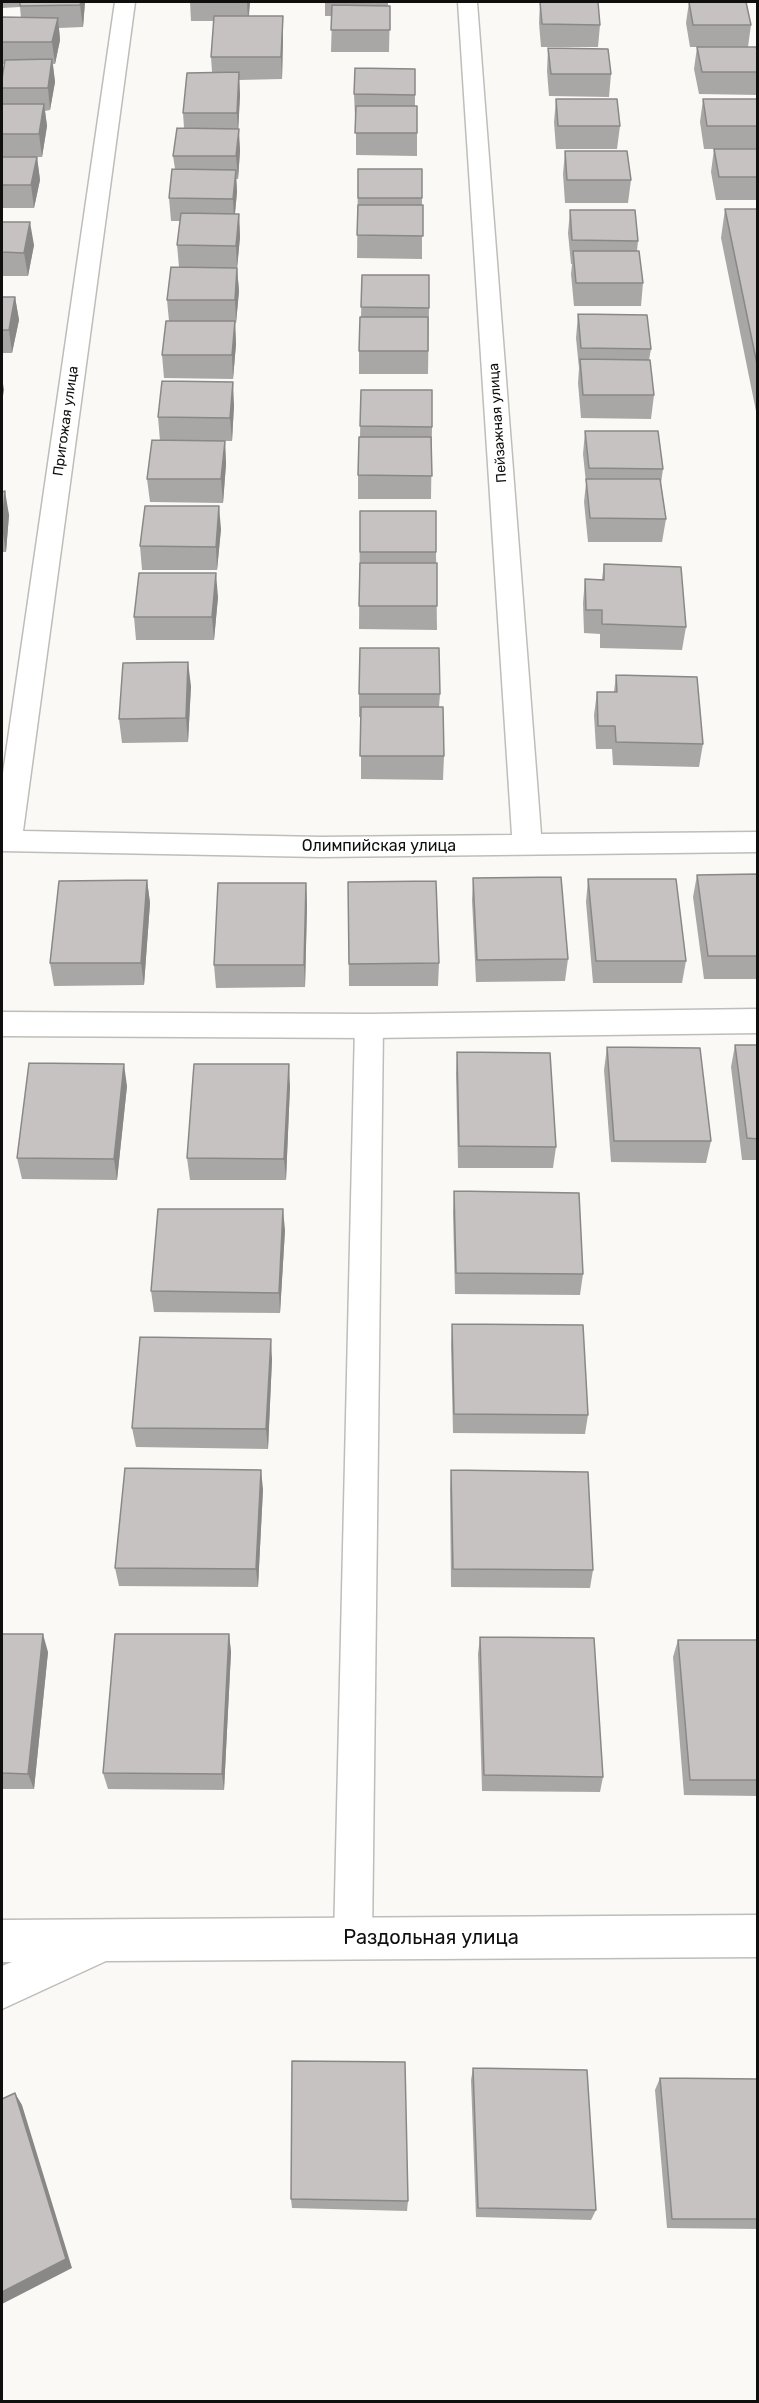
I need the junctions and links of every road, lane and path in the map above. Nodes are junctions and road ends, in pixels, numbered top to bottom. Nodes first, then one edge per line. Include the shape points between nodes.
1 (125, 2) edge
2 (468, 2) edge
3 (4, 842) edge
4 (758, 842) edge
5 (527, 844) junction
6 (758, 1020) edge
7 (2, 1024) edge
8 (369, 1026) junction
9 (758, 1936) edge
10 (353, 1939) junction
11 (104, 1940) junction
12 (2, 1941) edge
13 (2, 1988) edge

1 - 3 street, Пригожая улица
2 - 5 street, Пейзажная улица
3 - 5 street, Олимпийская улица via 321,847
4 - 5 street, Олимпийская улица
6 - 8 street
7 - 8 street
8 - 10 lane
9 - 10 street, Раздольная улица
10 - 11 street, Раздольная улица
11 - 12 street, Раздольная улица
11 - 13 street, Раздольная улица

